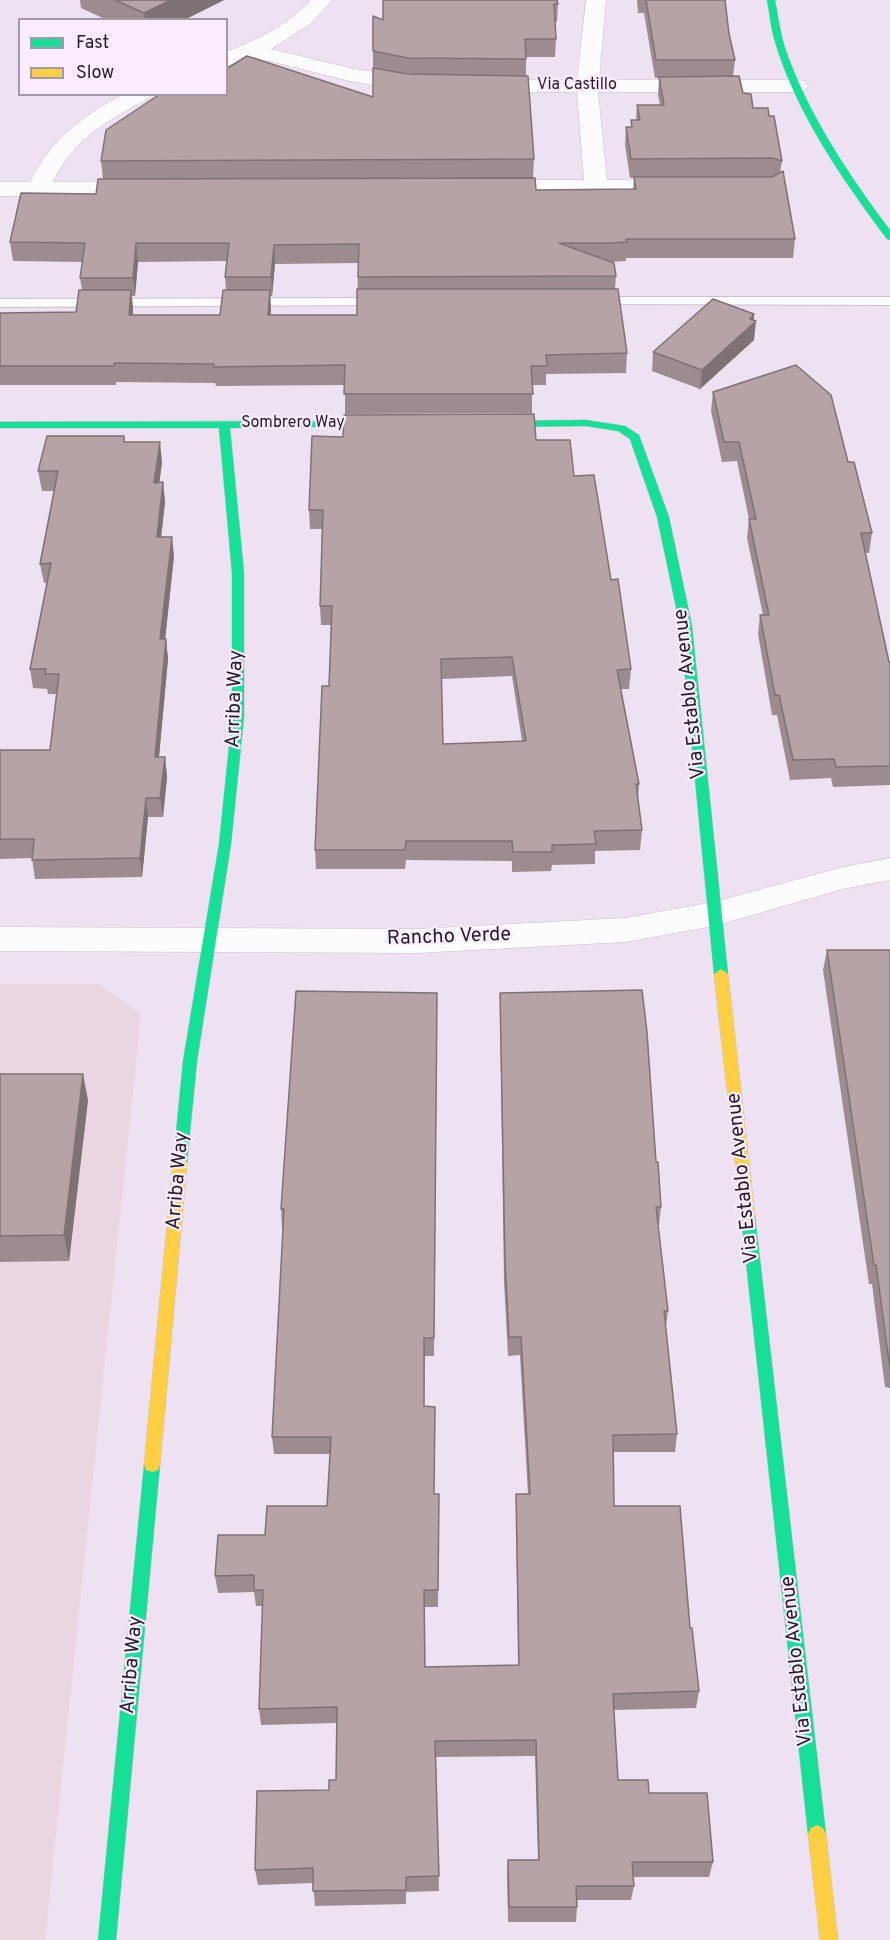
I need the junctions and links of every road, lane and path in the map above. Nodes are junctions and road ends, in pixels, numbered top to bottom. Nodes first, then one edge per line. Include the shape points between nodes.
1 (322, 0) edge
2 (596, 0) edge
3 (771, 0) edge
4 (252, 50) junction
5 (228, 59) edge
6 (436, 85) edge
7 (468, 86) edge
8 (797, 86) junction
9 (587, 87) junction
10 (136, 96) edge
11 (596, 186) junction
12 (700, 186) edge
13 (465, 187) edge
14 (169, 188) edge
15 (0, 189) edge
16 (39, 189) junction
17 (890, 237) edge
18 (890, 300) edge
19 (392, 302) edge
20 (582, 302) edge
21 (0, 303) edge
22 (0, 424) edge
23 (224, 424) junction
24 (399, 424) edge
25 (481, 424) edge
26 (890, 870) edge
27 (714, 914) junction
28 (0, 939) edge
29 (208, 942) junction
30 (106, 1940) edge
31 (829, 1940) edge

1 - 4 street via 309,16
2 - 9 street
3 - 8 street via 780,44
4 - 5 street
4 - 6 street via 378,80
7 - 9 street, Via Castillo
8 - 9 street, Via Castillo
8 - 17 street via 852,186
9 - 11 street
10 - 16 street via 104,113 65,143 47,167
11 - 12 street
11 - 13 street
14 - 16 street
15 - 16 street
18 - 20 lane
19 - 21 lane
22 - 23 street, Sombrero Way
23 - 24 street, Sombrero Way
23 - 29 street, Arriba Way via 238,573 237,717 225,844
25 - 27 street, Via Establo Avenue via 586,423 621,428 635,437 663,517 686,626
26 - 27 street, Rancho Verde via 843,878
27 - 29 street, Rancho Verde via 625,930 417,941
27 - 31 street, Via Establo Avenue
28 - 29 street, Rancho Verde
29 - 30 street, Arriba Way via 190,1061

